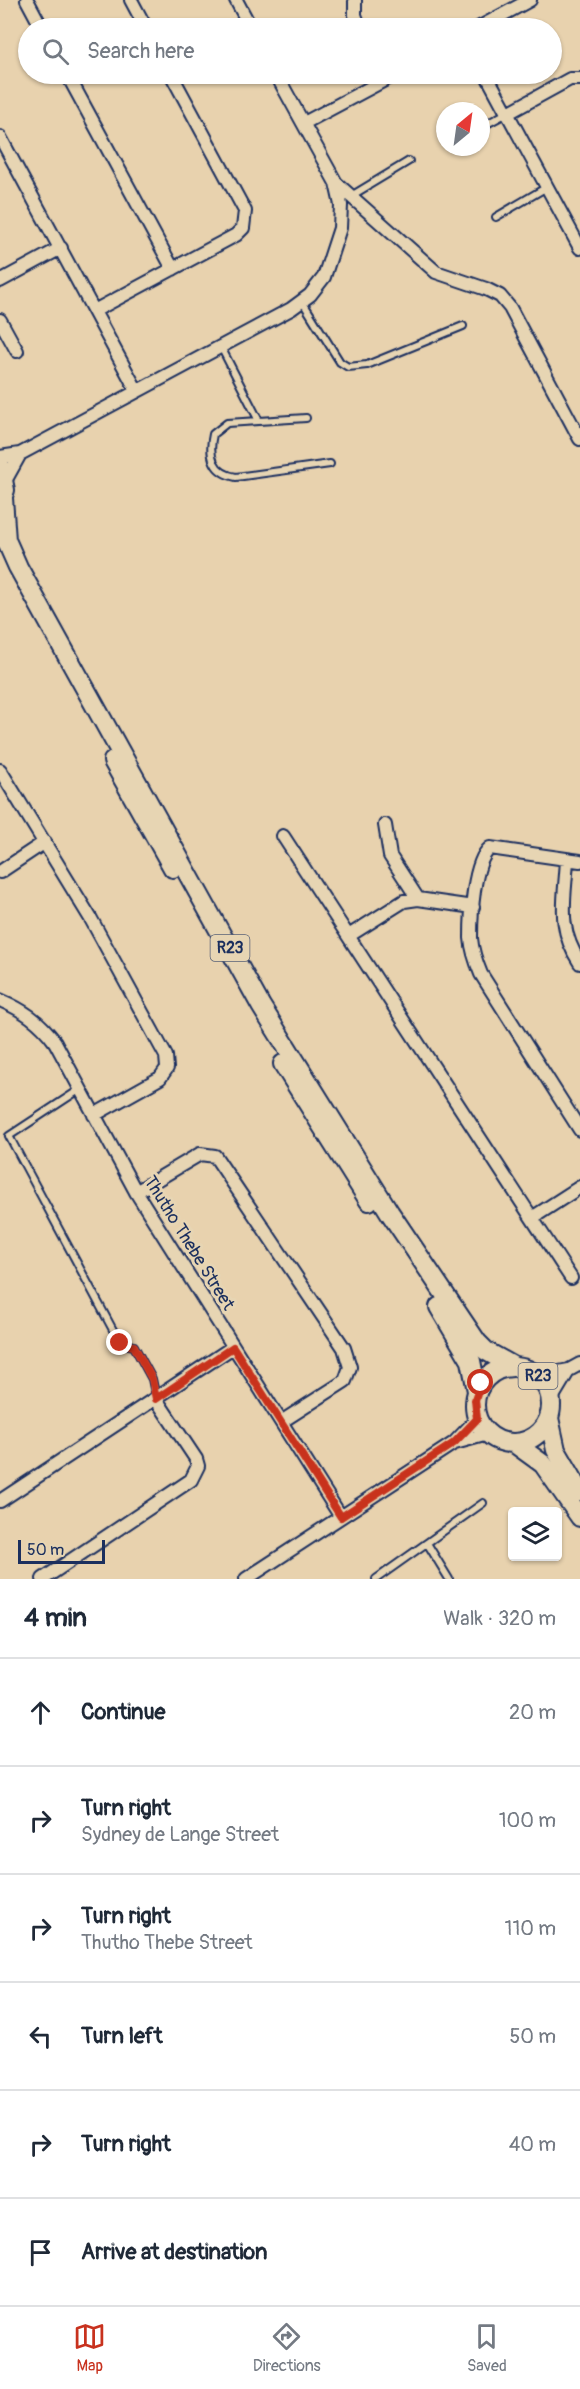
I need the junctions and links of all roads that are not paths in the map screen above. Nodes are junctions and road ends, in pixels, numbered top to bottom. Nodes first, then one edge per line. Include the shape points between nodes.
1 (27, 0) edge
2 (131, 0) edge
3 (236, 0) edge
4 (355, 0) edge
5 (531, 0) edge
6 (37, 18) edge
7 (141, 18) edge
8 (246, 18) edge
9 (356, 18) edge
10 (497, 18) edge
11 (580, 79) edge
12 (562, 83) edge
13 (72, 84) edge
14 (176, 84) edge
15 (282, 84) edge
16 (368, 84) edge
17 (492, 84) edge
18 (561, 84) edge
19 (508, 113) junction
20 (490, 122) edge
21 (304, 123) junction
22 (0, 137) edge
23 (409, 161) dead end
24 (336, 183) junction
25 (547, 186) junction
26 (351, 196) junction
27 (496, 218) dead end
28 (61, 248) junction
29 (580, 248) edge
30 (173, 269) junction
31 (0, 281) edge
32 (301, 301) junction
33 (94, 311) junction
34 (0, 320) edge
35 (463, 326) dead end
36 (221, 346) junction
37 (17, 351) dead end
38 (137, 391) junction
39 (306, 417) dead end
40 (258, 419) junction
41 (580, 439) edge
42 (20, 454) junction
43 (0, 458) edge
44 (330, 464) dead end
45 (2, 488) edge
46 (0, 557) edge
47 (0, 770) edge
48 (385, 825) dead end
49 (283, 836) dead end
50 (45, 842) junction
51 (567, 859) junction
52 (580, 861) edge
53 (0, 872) edge
54 (418, 899) junction
55 (473, 907) junction
56 (350, 935) junction
57 (580, 963) edge
58 (0, 1000) edge
59 (80, 1090) junction
60 (94, 1115) junction
61 (580, 1130) edge
62 (580, 1187) edge
63 (136, 1192) junction
64 (532, 1218) junction
65 (571, 1278) dead end
66 (233, 1347) junction
67 (513, 1366) junction
68 (574, 1367) edge
69 (538, 1376) junction
70 (477, 1391) junction
71 (156, 1399) junction
72 (550, 1409) junction
73 (477, 1419) junction
74 (281, 1422) junction
75 (488, 1434) junction
76 (454, 1443) junction
77 (514, 1443) junction
78 (580, 1491) edge
79 (0, 1501) edge
80 (483, 1503) dead end
81 (341, 1517) junction
82 (580, 1517) edge
83 (427, 1543) junction
84 (44, 1579) edge
85 (246, 1579) edge
86 (376, 1579) edge
87 (449, 1579) edge

1 - 6 street
2 - 7 street
3 - 8 street
4 - 9 street
5 - 10 street
11 - 12 street
13 - 30 street
14 - 30 street via 244,211 245,220 236,235
15 - 21 street
16 - 21 street
17 - 19 street
18 - 19 street
19 - 20 lane
19 - 25 street
21 - 24 street
22 - 28 street
23 - 26 lane
24 - 26 street
24 - 32 street via 340,228 333,254 324,277
25 - 27 lane
25 - 29 street
26 - 41 street via 436,272 500,296
28 - 31 street
28 - 33 street
30 - 33 street
32 - 35 lane via 340,362 348,367 367,365
32 - 36 street
33 - 38 street
34 - 37 street
36 - 38 street
36 - 40 lane
38 - 42 street
39 - 40 lane
40 - 44 lane via 227,423 213,434 214,467 224,475 236,477
42 - 43 street
42 - 45 street
45 - 67 main road, R23 via 6,540 18,567 261,1006 390,1213 477,1342
46 - 70 main road, R23 via 265,1033 335,1150 464,1348
47 - 50 street
48 - 54 street via 390,856
49 - 56 street
50 - 53 street
50 - 60 street via 166,1056 167,1068 160,1078
51 - 52 street
51 - 55 street via 490,848 480,861
51 - 57 street via 563,926
54 - 55 street
54 - 56 street via 392,907
55 - 61 street via 471,939 481,974
56 - 64 street
58 - 59 street, Thutho Thebe Street via 42,1024
59 - 60 street, Thutho Thebe Street
59 - 71 lane via 9,1136 120,1343 134,1346 152,1379
60 - 63 street, Thutho Thebe Street
62 - 64 street
63 - 66 street, Thutho Thebe Street
63 - 74 street via 200,1154 215,1156 344,1348 350,1367 345,1381
64 - 65 street
66 - 71 street
66 - 74 street, Thutho Thebe Street
67 - 69 main road, R23
67 - 70 main road, R23 via 487,1376
68 - 69 street
68 - 72 street
69 - 72 main road, R23 via 549,1391
70 - 73 main road, R23
71 - 79 street
71 - 84 street via 196,1459 196,1473
72 - 77 main road via 545,1426 532,1438
72 - 78 main road, R23 via 556,1450
73 - 75 main road
73 - 76 street
74 - 81 street, Thutho Thebe Street
75 - 76 street
75 - 77 main road
76 - 81 street
77 - 82 main road via 543,1464
80 - 83 lane
81 - 85 street
83 - 86 lane
83 - 87 lane

